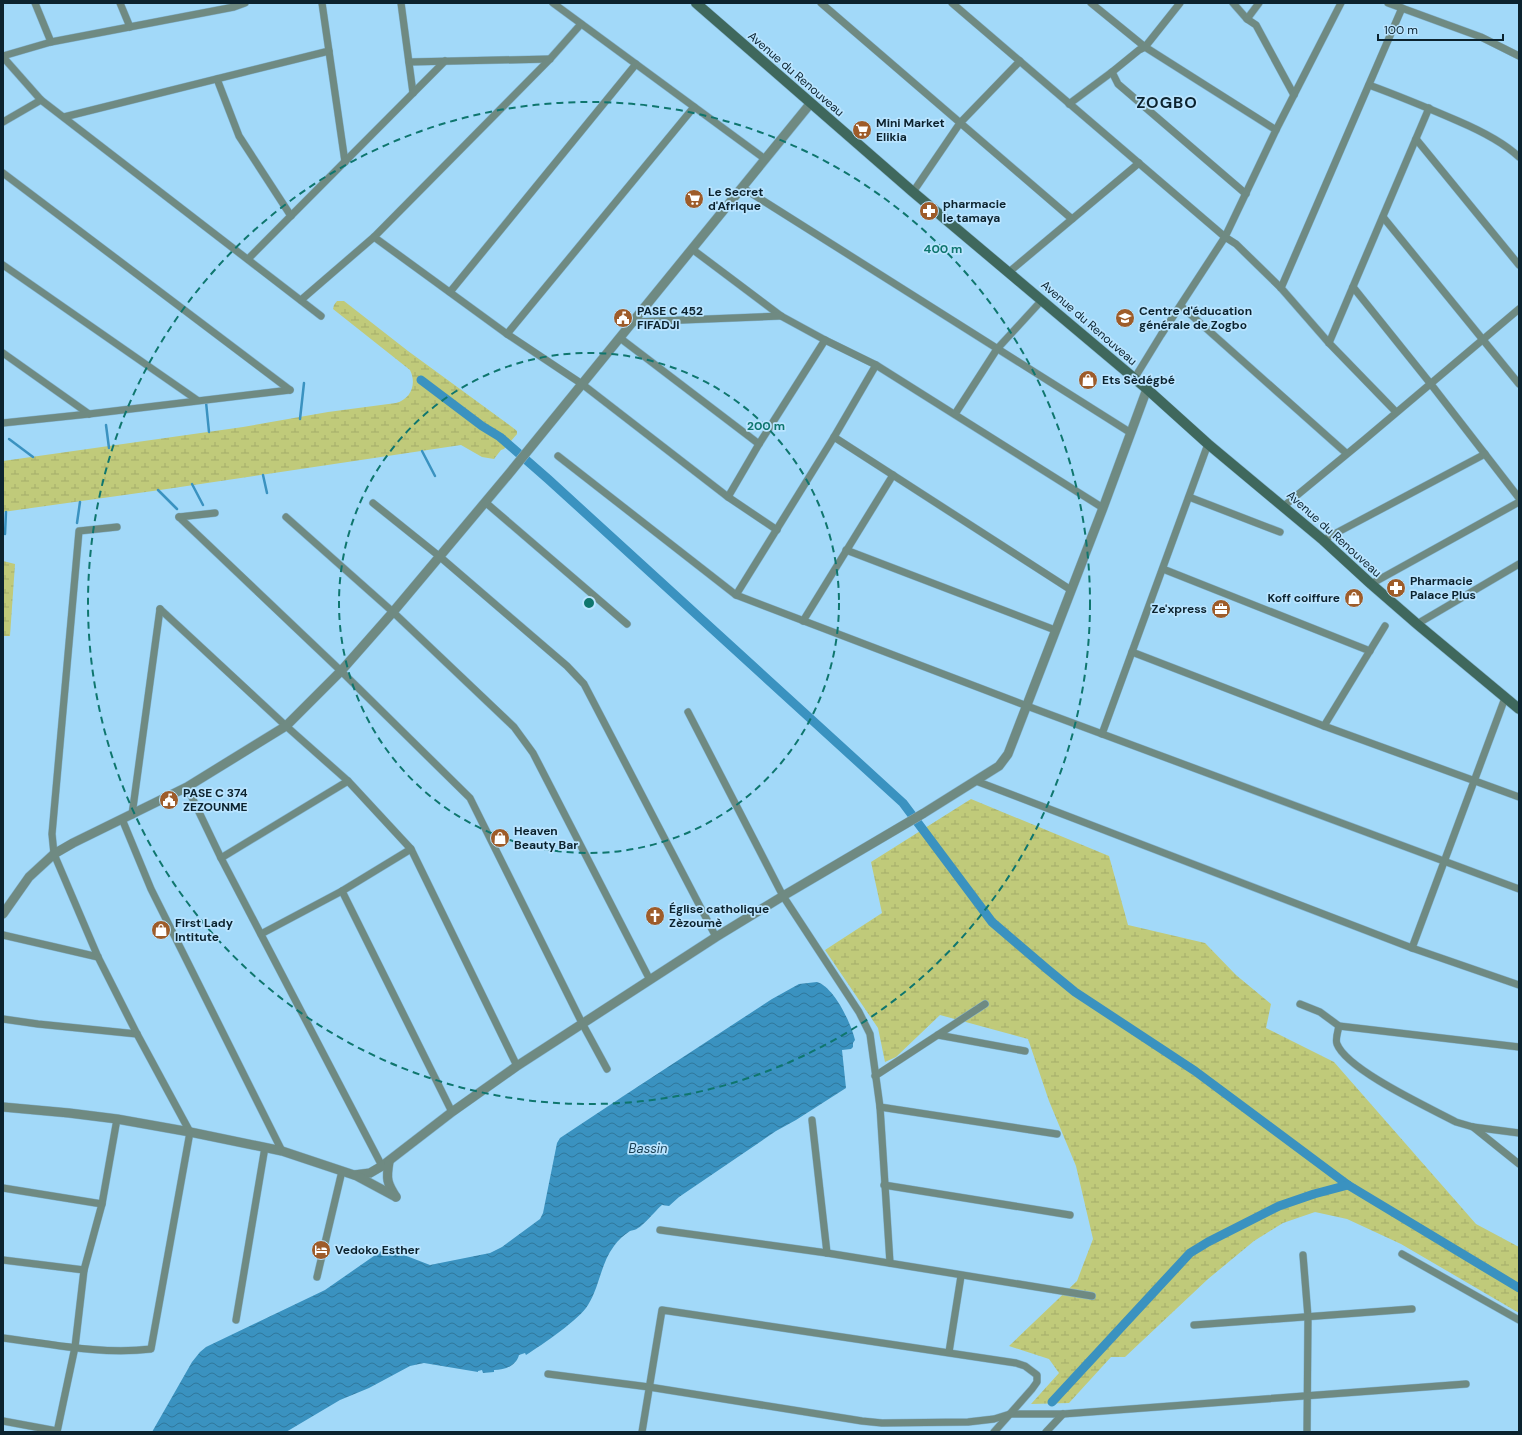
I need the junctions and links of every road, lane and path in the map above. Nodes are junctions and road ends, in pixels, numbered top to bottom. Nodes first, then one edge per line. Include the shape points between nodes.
1 (35, 3) edge
2 (120, 3) edge
3 (245, 3) edge
4 (322, 3) edge
5 (401, 3) edge
6 (553, 3) edge
7 (696, 3) edge
8 (821, 3) edge
9 (952, 3) edge
10 (1091, 3) edge
11 (1180, 3) edge
12 (1233, 3) edge
13 (1259, 3) edge
14 (1341, 3) edge
15 (1388, 3) edge
16 (1402, 8) junction
17 (1247, 19) junction
18 (581, 24) junction
19 (130, 27) junction
20 (51, 42) junction
21 (1145, 47) junction
22 (329, 50) junction
23 (3, 56) edge
24 (1519, 56) edge
25 (550, 59) junction
26 (1020, 61) junction
27 (409, 62) junction
28 (445, 62) junction
29 (636, 64) junction
30 (1112, 72) junction
31 (218, 79) junction
32 (1369, 85) junction
33 (413, 93) junction
34 (1294, 95) junction
35 (42, 100) junction
36 (810, 104) junction
37 (1069, 104) junction
38 (694, 107) junction
39 (1429, 108) junction
40 (64, 117) junction
41 (3, 122) edge
42 (960, 122) junction
43 (1276, 130) junction
44 (1416, 139) junction
45 (1519, 157) edge
46 (765, 159) junction
47 (345, 162) junction
48 (1139, 163) junction
49 (3, 173) edge
50 (743, 188) junction
51 (913, 192) junction
52 (1246, 194) junction
53 (291, 216) junction
54 (1383, 217) junction
55 (1072, 219) junction
56 (374, 237) junction
57 (1225, 237) junction
58 (692, 249) junction
59 (248, 260) junction
60 (3, 265) edge
61 (1519, 265) edge
62 (1009, 272) junction
63 (1353, 287) junction
64 (1281, 288) junction
65 (450, 292) junction
66 (301, 300) junction
67 (1042, 300) junction
68 (1181, 306) junction
69 (1519, 309) edge
70 (321, 316) dead end
71 (781, 316) junction
72 (633, 322) junction
73 (507, 334) junction
74 (620, 338) junction
75 (1482, 339) junction
76 (825, 340) junction
77 (1329, 343) junction
78 (997, 349) junction
79 (3, 353) edge
80 (876, 365) junction
81 (1134, 379) junction
82 (1430, 383) junction
83 (582, 384) junction
84 (1519, 384) edge
85 (1147, 389) junction
86 (197, 400) junction
87 (1396, 412) junction
88 (89, 414) junction
89 (955, 414) junction
90 (3, 423) edge
91 (1131, 433) junction
92 (834, 437) junction
93 (759, 444) junction
94 (1208, 444) junction
95 (1346, 454) junction
96 (1485, 454) junction
97 (558, 456) dead end
98 (894, 476) junction
99 (728, 497) junction
100 (1189, 497) junction
101 (1519, 498) edge
102 (485, 502) junction
103 (1519, 502) edge
104 (373, 503) dead end
105 (1284, 506) junction
106 (1103, 508) junction
107 (215, 513) dead end
108 (286, 517) dead end
109 (117, 527) dead end
110 (777, 530) junction
111 (1280, 532) dead end
112 (1323, 540) junction
113 (846, 550) junction
114 (439, 556) junction
115 (1519, 564) edge
116 (1163, 569) junction
117 (1371, 584) junction
118 (1071, 590) junction
119 (736, 595) junction
120 (393, 612) junction
121 (803, 621) junction
122 (627, 624) dead end
123 (1417, 624) junction
124 (1386, 626) dead end
125 (1055, 630) junction
126 (1370, 651) junction
127 (1132, 652) junction
128 (341, 671) junction
129 (1505, 698) junction
130 (1518, 705) edge
131 (1027, 706) junction
132 (688, 712) dead end
133 (286, 726) junction
134 (1324, 726) junction
135 (1102, 734) junction
136 (348, 781) junction
137 (976, 781) junction
138 (1474, 781) junction
139 (187, 788) junction
140 (1519, 797) edge
141 (132, 815) junction
142 (122, 820) junction
143 (411, 849) junction
144 (54, 854) junction
145 (221, 858) junction
146 (1444, 861) junction
147 (1519, 889) edge
148 (342, 891) junction
149 (783, 896) junction
150 (3, 914) edge
151 (261, 934) junction
152 (3, 935) edge
153 (716, 937) junction
154 (1412, 948) junction
155 (98, 956) junction
156 (650, 980) junction
157 (1519, 985) edge
158 (985, 1004) dead end
159 (1300, 1004) dead end
160 (3, 1019) edge
161 (582, 1023) junction
162 (1339, 1026) junction
163 (137, 1034) junction
164 (938, 1035) junction
165 (1519, 1047) edge
166 (1025, 1051) dead end
167 (517, 1066) junction
168 (607, 1069) dead end
169 (875, 1076) junction
170 (3, 1107) edge
171 (880, 1107) junction
172 (452, 1112) junction
173 (117, 1119) junction
174 (812, 1120) dead end
175 (1473, 1127) junction
176 (190, 1132) junction
177 (1519, 1133) edge
178 (1057, 1134) dead end
179 (265, 1147) junction
180 (282, 1151) junction
181 (385, 1164) junction
182 (1519, 1164) edge
183 (342, 1171) junction
184 (354, 1175) junction
185 (884, 1185) junction
186 (3, 1188) edge
187 (102, 1204) junction
188 (1070, 1215) dead end
189 (660, 1230) dead end
190 (827, 1253) junction
191 (1402, 1254) dead end
192 (1303, 1255) dead end
193 (3, 1260) edge
194 (890, 1263) junction
195 (84, 1270) junction
196 (961, 1276) junction
197 (317, 1277) dead end
198 (1092, 1296) dead end
199 (1412, 1309) dead end
200 (1308, 1316) junction
201 (236, 1320) dead end
202 (1519, 1320) edge
203 (1194, 1325) dead end
204 (3, 1338) edge
205 (75, 1347) junction
206 (949, 1352) junction
207 (548, 1374) dead end
208 (1466, 1384) dead end
209 (649, 1387) junction
210 (1307, 1396) junction
211 (1010, 1414) junction
212 (1063, 1414) junction
213 (3, 1422) edge
214 (57, 1432) edge
215 (642, 1432) edge
216 (994, 1432) edge
217 (1046, 1432) edge
218 (1307, 1432) edge

1 - 20 street
2 - 19 street
3 - 19 street
4 - 22 street
5 - 27 street
6 - 18 street
7 - 36 main road, Avenue du Renouveau
8 - 42 street
9 - 26 street
10 - 21 street
11 - 21 street
12 - 17 street
13 - 17 street
14 - 34 street
15 - 16 street
16 - 24 street via 1481,37
16 - 32 street
17 - 34 street via 1256,26
18 - 25 street
18 - 29 street
19 - 20 street
20 - 23 street
21 - 30 street
21 - 43 street
22 - 31 street
22 - 47 street
23 - 35 street
25 - 28 street
25 - 56 street
26 - 37 street
26 - 42 street
27 - 28 street
27 - 33 street
28 - 33 street
29 - 38 street
29 - 65 street
30 - 37 street
30 - 52 street via 1124,90
31 - 40 street
31 - 53 street via 239,136
32 - 39 street
32 - 64 street
33 - 47 street
34 - 43 street
35 - 40 street
35 - 41 street
36 - 46 street
36 - 51 main road, Avenue du Renouveau
37 - 48 street
38 - 46 street
38 - 73 street
39 - 44 street
39 - 45 street via 1487,135
40 - 59 street
42 - 51 street
42 - 55 street
43 - 52 street
44 - 54 street
44 - 61 street
46 - 50 street
47 - 53 street
48 - 55 street
48 - 57 street
49 - 86 street via 290,390
50 - 58 street
50 - 78 street
51 - 62 main road, Avenue du Renouveau
52 - 57 street
53 - 59 street
54 - 63 street
54 - 75 street
55 - 62 street
56 - 65 street
56 - 66 street
57 - 64 street via 1236,244
57 - 68 street
58 - 71 street
58 - 72 street
59 - 66 street
60 - 86 street
62 - 67 main road, Avenue du Renouveau
63 - 77 street
63 - 82 street
64 - 77 street
65 - 73 street
66 - 70 street
67 - 78 street
67 - 81 main road, Avenue du Renouveau
68 - 81 street
68 - 95 street
69 - 75 street
71 - 72 street
71 - 76 street
72 - 74 street
73 - 83 street
74 - 83 street
74 - 93 street
75 - 82 street
75 - 84 street
76 - 80 street
76 - 93 street
77 - 87 street
78 - 89 street
78 - 91 street
79 - 88 street
80 - 89 street
80 - 92 street
81 - 85 main road, Avenue du Renouveau
82 - 87 street
82 - 96 street
83 - 99 street
83 - 102 street
85 - 91 street
85 - 94 main road, Avenue du Renouveau
86 - 88 street
87 - 95 street
88 - 90 street
89 - 106 street
91 - 106 street
92 - 98 street
92 - 110 street
93 - 99 street
94 - 100 street
94 - 105 main road, Avenue du Renouveau
95 - 105 street
96 - 101 street
96 - 112 street
97 - 119 street
98 - 113 street
98 - 118 street
99 - 110 street
100 - 111 street
100 - 116 street
102 - 114 street
102 - 122 street
103 - 117 street
104 - 114 street
105 - 112 main road, Avenue du Renouveau
106 - 118 street
107 - 128 street via 179,517
108 - 120 street
109 - 144 street via 79,531 52,834
110 - 119 street
112 - 117 main road, Avenue du Renouveau
113 - 121 street
113 - 125 street
114 - 120 street
114 - 153 street via 567,666 584,684
115 - 123 street
116 - 126 street
116 - 127 street
117 - 123 main road, Avenue du Renouveau
118 - 125 street
119 - 121 street
120 - 128 street
120 - 156 street via 514,727 533,753
121 - 131 street
123 - 129 main road, Avenue du Renouveau
124 - 126 street
125 - 131 street
126 - 134 street
127 - 134 street
127 - 135 street
128 - 133 street
128 - 161 street via 470,798
129 - 130 main road, Avenue du Renouveau
129 - 138 street
131 - 135 street
131 - 137 street via 1004,761
132 - 149 street
133 - 136 street
133 - 139 street
133 - 141 street via 160,609
134 - 138 street
135 - 146 street
136 - 143 street
136 - 145 street
137 - 149 street
137 - 154 street
138 - 140 street
138 - 146 street
139 - 141 street
139 - 145 street
141 - 142 street
142 - 144 street
142 - 180 street via 151,889
143 - 148 street
143 - 167 street
144 - 150 street via 29,877
144 - 155 street
145 - 151 street
146 - 147 street
146 - 154 street
148 - 151 street
148 - 172 street
149 - 153 street
149 - 169 street via 859,1012 870,1034
151 - 181 street
152 - 155 street
153 - 156 street
154 - 157 street
155 - 163 street
156 - 161 street
158 - 164 street
159 - 162 street via 1320,1012
160 - 163 street
161 - 167 street
161 - 168 street
162 - 165 street
162 - 175 street via 1336,1043 1343,1055 1365,1072 1456,1122
163 - 176 street
164 - 166 street
164 - 169 street
167 - 172 street
169 - 171 street
170 - 173 street
171 - 178 street
171 - 185 street
172 - 181 street
173 - 176 street
173 - 187 street
174 - 190 street
175 - 177 street
175 - 182 street
176 - 179 street
176 - 205 street via 151,1349 128,1351
179 - 180 street
179 - 201 street
180 - 183 street
181 - 184 street via 370,1173
181 - 184 street via 388,1183 396,1197
183 - 184 street
183 - 197 street
185 - 188 street
185 - 194 street
186 - 187 street
187 - 195 street
189 - 190 street
190 - 194 street
191 - 202 street
192 - 200 street
193 - 195 street
194 - 196 street
195 - 205 street
196 - 198 street
196 - 206 street
199 - 200 street
200 - 203 street
200 - 210 street
204 - 205 street
205 - 214 street
206 - 209 street via 662,1310
206 - 211 street via 1016,1363 1037,1375 1037,1382
207 - 209 street
208 - 210 street
209 - 211 street via 882,1423 968,1422
209 - 215 street
210 - 212 street
210 - 218 street
211 - 212 street
211 - 216 street
212 - 217 street
213 - 214 street

